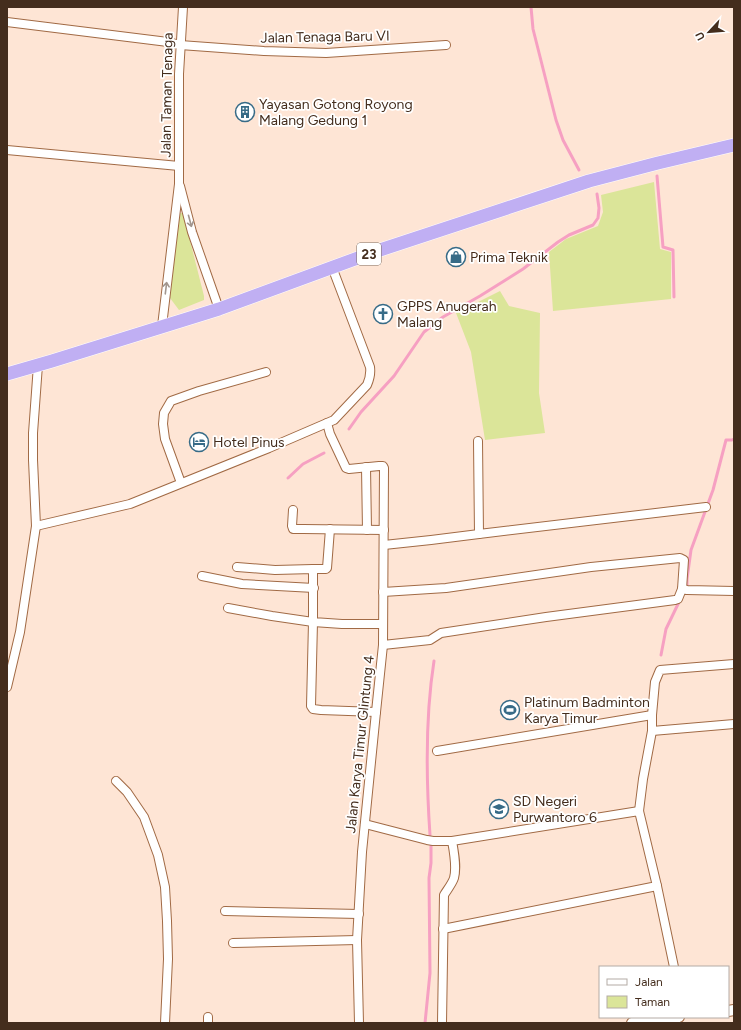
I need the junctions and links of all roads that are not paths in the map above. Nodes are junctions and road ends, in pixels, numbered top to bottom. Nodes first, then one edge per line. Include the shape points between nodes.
1 (183, 7) edge
2 (7, 22) edge
3 (180, 45) junction
4 (446, 45) dead end
5 (734, 145) edge
6 (7, 150) edge
7 (179, 166) junction
8 (179, 184) junction
9 (332, 267) junction
10 (219, 309) junction
11 (162, 326) junction
12 (38, 365) junction
13 (266, 372) dead end
14 (7, 374) edge
15 (327, 424) junction
16 (478, 441) dead end
17 (366, 467) junction
18 (181, 483) junction
19 (706, 507) dead end
20 (293, 510) dead end
21 (36, 526) junction
22 (330, 530) junction
23 (367, 530) junction
24 (384, 530) junction
25 (479, 534) junction
26 (384, 545) junction
27 (237, 567) dead end
28 (313, 569) junction
29 (202, 576) dead end
30 (314, 588) junction
31 (682, 589) junction
32 (734, 591) edge
33 (383, 592) junction
34 (228, 608) dead end
35 (313, 622) junction
36 (383, 624) junction
37 (383, 645) junction
38 (734, 664) edge
39 (7, 687) edge
40 (376, 712) junction
41 (652, 715) junction
42 (734, 724) edge
43 (652, 731) junction
44 (437, 751) dead end
45 (116, 781) dead end
46 (639, 811) junction
47 (365, 824) junction
48 (452, 841) junction
49 (657, 886) junction
50 (225, 911) dead end
51 (359, 914) junction
52 (443, 929) junction
53 (357, 940) junction
54 (233, 943) dead end
55 (674, 966) edge
56 (671, 1018) edge
57 (165, 1023) edge
58 (359, 1023) edge
59 (442, 1023) edge
60 (632, 1023) edge

1 - 3 street, Jalan Taman Tenaga
2 - 3 street, Jalan Tenaga Baru VI
3 - 4 street, Jalan Tenaga Baru VI via 264,52 326,52
3 - 7 street, Jalan Taman Tenaga
5 - 9 highway, 23 via 589,181
6 - 7 street
7 - 8 street, Jalan Taman Tenaga
8 -> 10 street, Jalan Taman Tenaga via 192,232
11 -> 8 street, Jalan Taman Tenaga
9 - 10 highway, 23
9 - 15 street via 371,373 367,385 334,420
10 - 11 highway, 23
11 - 12 highway, 23
12 - 14 highway, 23
12 - 21 street via 33,433
13 - 18 street via 171,401 162,424
15 - 17 street via 345,467
15 - 18 street
16 - 25 street
17 - 23 street
17 - 24 street, Jalan Karya Timur Glintung 4 via 384,468
18 - 21 street via 130,504
19 - 25 street
20 - 22 street via 293,528
21 - 39 street via 20,632
22 - 23 street
22 - 28 street via 327,568
23 - 24 street
24 - 26 street, Jalan Karya Timur Glintung 4
25 - 26 street
26 - 33 street, Jalan Karya Timur Glintung 4
27 - 28 street
28 - 30 street
29 - 30 street via 242,584
30 - 35 street
31 - 32 street
31 - 33 street via 684,560 680,558 591,567 446,588
31 - 37 street via 675,600 441,633 430,640
33 - 36 street, Jalan Karya Timur Glintung 4
34 - 35 street
35 - 36 street
35 - 40 street via 311,706 320,710
36 - 37 street, Jalan Karya Timur Glintung 4
37 - 40 street, Jalan Karya Timur Glintung 4
38 - 41 street via 660,670 655,682
40 - 47 street, Jalan Karya Timur Glintung 4
41 - 43 street
41 - 44 street
42 - 43 street
43 - 46 street
45 - 57 street via 128,792 144,817 158,855 165,887 168,959
46 - 48 street
46 - 49 street
47 - 48 street via 427,840
47 - 51 street, Jalan Karya Timur Glintung 4
48 - 52 street via 455,870 454,879 444,894
49 - 52 street
49 - 55 street
50 - 51 street
51 - 53 street, Jalan Karya Timur Glintung 4
52 - 59 street
53 - 54 street
53 - 58 street, Jalan Karya Timur Glintung 4
56 - 60 street

